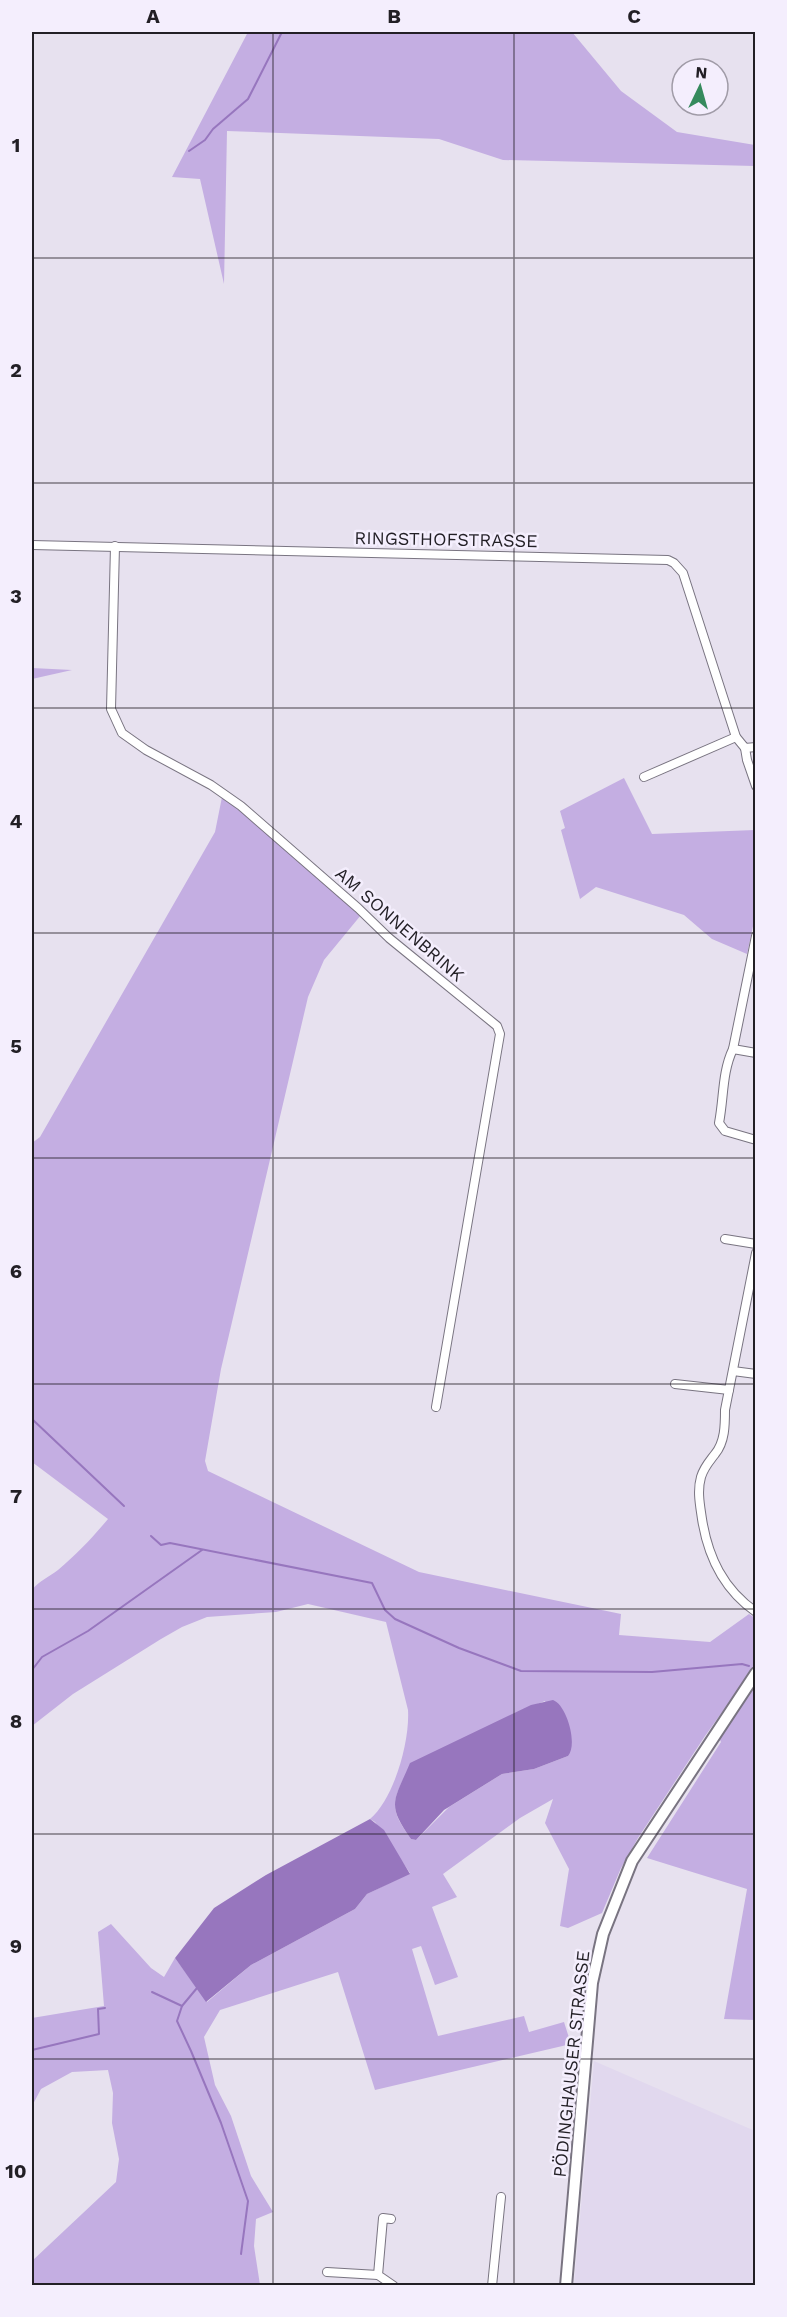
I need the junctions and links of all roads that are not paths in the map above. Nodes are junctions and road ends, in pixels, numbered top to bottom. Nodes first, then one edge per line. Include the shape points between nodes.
1 (32, 545) edge
2 (115, 546) junction
3 (736, 736) junction
4 (756, 747) edge
5 (745, 748) junction
6 (644, 777) dead end
7 (756, 786) edge
8 (756, 936) edge
9 (752, 976) edge
10 (733, 1048) junction
11 (756, 1053) edge
12 (756, 1140) edge
13 (725, 1239) dead end
14 (756, 1244) edge
15 (756, 1253) edge
16 (733, 1371) junction
17 (756, 1374) edge
18 (675, 1384) dead end
19 (729, 1389) junction
20 (436, 1407) dead end
21 (756, 1611) edge
22 (756, 1673) edge
23 (501, 2197) dead end
24 (392, 2219) dead end
25 (327, 2272) dead end
26 (378, 2275) junction
27 (394, 2286) edge
28 (492, 2286) edge
29 (566, 2286) edge

1 - 2 street, RINGSTHOFSTRASSE
2 - 3 street, RINGSTHOFSTRASSE via 668,560 683,573
2 - 20 street, AM SONNENBRINK via 111,709 122,733 241,806 497,1026 500,1034
3 - 5 street, RINGSTHOFSTRASSE
3 - 6 street
4 - 5 street
5 - 7 street
8 - 9 street
9 - 10 street
10 - 11 street
10 - 12 street via 722,1087 719,1123 725,1131
13 - 14 street
15 - 16 street
16 - 17 street
16 - 19 street
18 - 19 street
19 - 21 street via 725,1430 717,1453 704,1469 700,1504 707,1548 720,1576 742,1602
22 - 29 main road, PÖDINGHAUSER STRASSE via 642,1842 603,1934 592,1983
23 - 28 street
24 - 26 street via 383,2218
25 - 26 street
26 - 27 street

